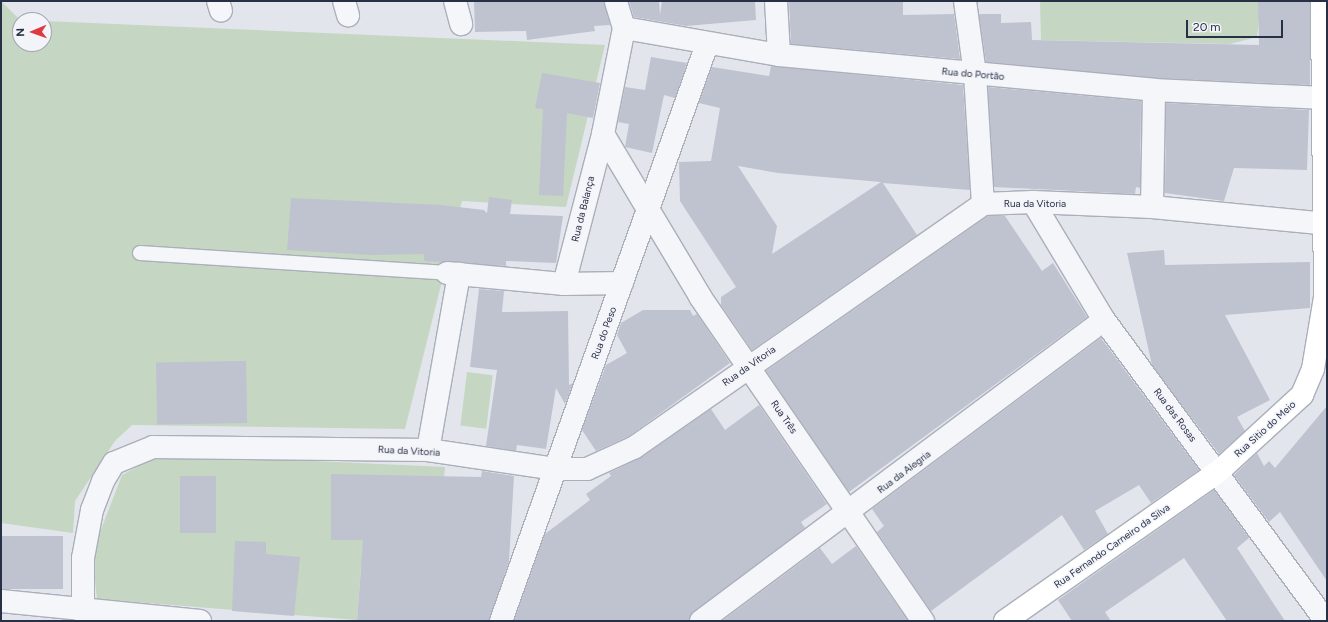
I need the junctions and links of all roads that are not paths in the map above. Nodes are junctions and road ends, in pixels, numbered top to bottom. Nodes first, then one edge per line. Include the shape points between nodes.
1 (455, 1) edge
2 (616, 1) edge
3 (776, 1) edge
4 (964, 1) edge
5 (1322, 1) edge
6 (461, 24) dead end
7 (624, 28) junction
8 (707, 44) junction
9 (780, 55) junction
10 (975, 74) junction
11 (1154, 90) junction
12 (1324, 98) junction
13 (603, 134) junction
14 (1033, 202) junction
15 (983, 204) junction
16 (1152, 207) junction
17 (648, 211) junction
18 (1327, 224) edge
19 (140, 253) dead end
20 (453, 273) junction
21 (622, 283) junction
22 (564, 284) junction
23 (1326, 297) edge
24 (1104, 320) junction
25 (749, 366) junction
26 (428, 450) junction
27 (555, 469) junction
28 (1218, 472) junction
29 (851, 512) junction
30 (1, 601) edge
31 (83, 612) junction
32 (200, 621) edge
33 (501, 621) edge
34 (701, 621) edge
35 (923, 621) edge
36 (1006, 621) edge
37 (1326, 621) edge

1 - 6 street
2 - 7 street, Rua da Balança
3 - 9 street
4 - 10 street
5 - 12 street, Rua Sitio do Meio
7 - 8 street, Rua do Portão
7 - 13 street, Rua da Balança
8 - 9 street, Rua do Portão
8 - 17 street, Rua do Peso
9 - 10 street, Rua do Portão
10 - 11 street, Rua do Portão
10 - 15 street
11 - 12 street, Rua do Portão
11 - 16 street
12 - 18 street, Rua Sitio do Meio
13 - 17 street
13 - 22 street, Rua da Balança
14 - 15 street, Rua da Vitoria
14 - 16 street, Rua da Vitoria
14 - 24 street, Rua das Rosas
15 - 25 street, Rua da Vitoria
16 - 18 street, Rua da Vitoria
17 - 21 street, Rua do Peso
17 - 25 street, Rua Três via 701,298
18 - 23 street, Rua Sitio do Meio
19 - 20 lane
20 - 22 street
20 - 26 street
21 - 22 street
21 - 27 street, Rua do Peso
23 - 28 street, Rua Sitio do Meio via 1313,369 1302,395
24 - 28 street, Rua das Rosas
24 - 29 street, Rua da Alegria
25 - 27 street, Rua da Vitoria via 609,462 586,469
25 - 29 street, Rua Três
26 - 27 street, Rua da Vitoria
26 - 31 street, Rua da Vitoria via 153,446 114,463 103,481 92,510 83,558
27 - 33 street, Rua do Peso
28 - 36 street, Rua Fernando Carneiro da Silva
28 - 37 street, Rua das Rosas
29 - 34 street, Rua da Alegria
29 - 35 street, Rua Três
30 - 31 street
31 - 32 street

